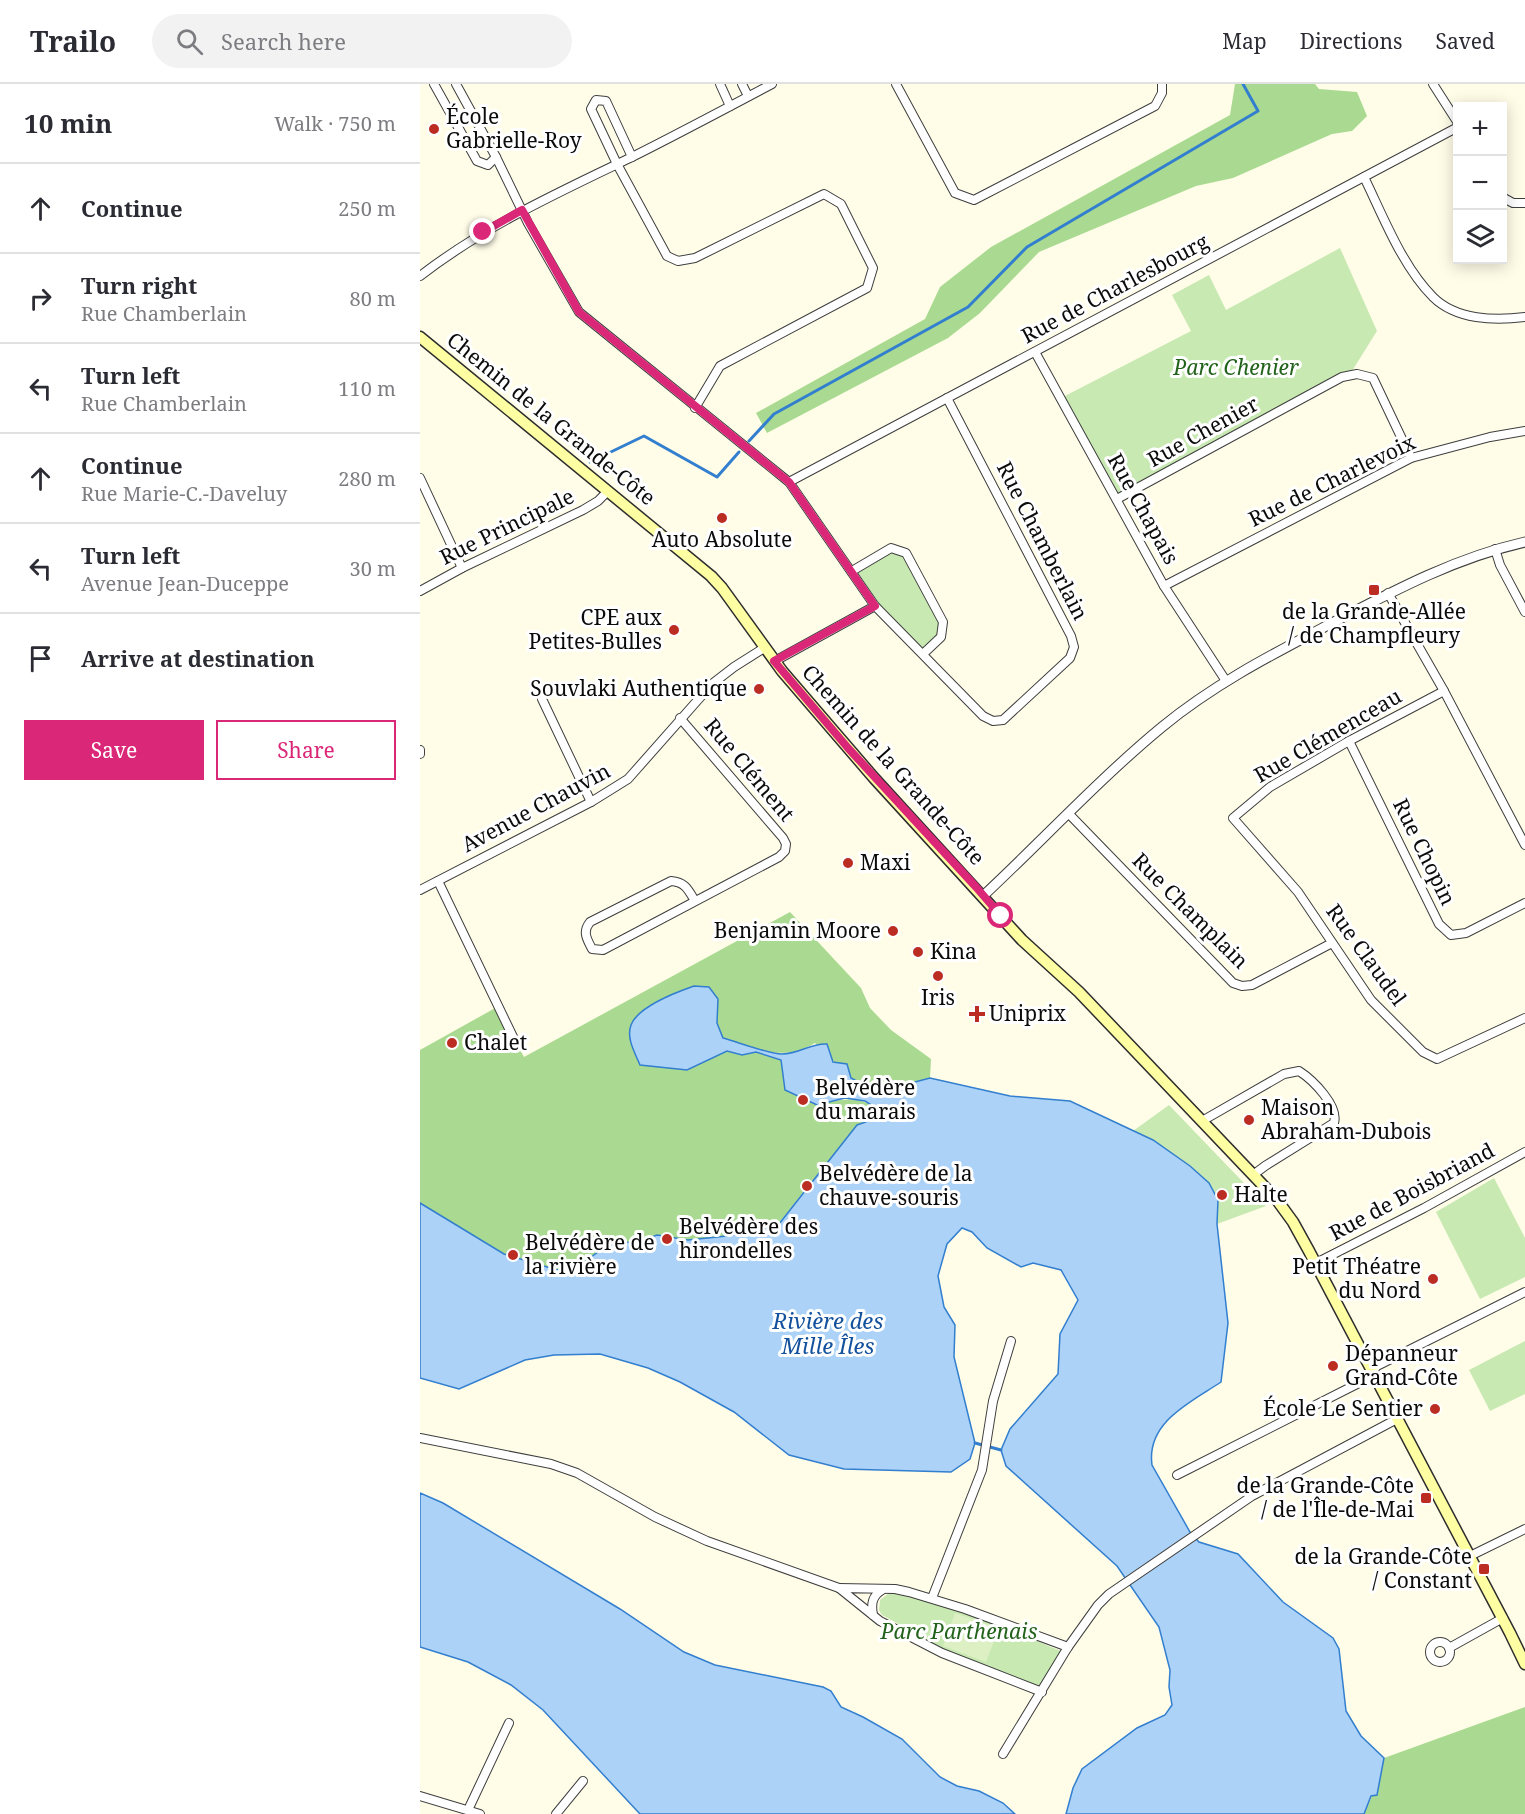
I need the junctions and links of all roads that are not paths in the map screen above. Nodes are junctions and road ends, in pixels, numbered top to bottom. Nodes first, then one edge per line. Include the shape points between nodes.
1 (434, 84) edge
2 (456, 84) edge
3 (720, 84) edge
4 (742, 84) edge
5 (772, 84) edge
6 (896, 84) edge
7 (1162, 84) edge
8 (1433, 84) edge
9 (748, 96) junction
10 (730, 106) junction
11 (1453, 117) edge
12 (1453, 128) edge
13 (496, 157) junction
14 (632, 157) junction
15 (617, 164) junction
16 (1364, 177) junction
17 (1507, 199) edge
18 (1525, 203) edge
19 (522, 210) junction
20 (420, 276) edge
21 (1525, 317) edge
22 (420, 337) edge
23 (1035, 352) junction
24 (947, 398) junction
25 (695, 408) junction
26 (1525, 431) edge
27 (1411, 459) junction
28 (420, 478) edge
29 (789, 482) junction
30 (608, 491) junction
31 (1117, 499) junction
32 (1525, 542) edge
33 (1495, 549) junction
34 (462, 568) junction
35 (852, 571) junction
36 (1164, 586) junction
37 (420, 591) edge
38 (1388, 593) junction
39 (875, 606) junction
40 (1525, 612) edge
41 (764, 648) junction
42 (923, 654) junction
43 (774, 661) junction
44 (1226, 681) junction
45 (1444, 691) junction
46 (542, 699) dead end
47 (680, 718) junction
48 (1349, 741) junction
49 (591, 802) junction
50 (1069, 814) junction
51 (1233, 818) joint
52 (1525, 845) edge
53 (438, 881) junction
54 (420, 890) edge
55 (983, 896) junction
56 (695, 901) junction
57 (1525, 903) edge
58 (1332, 943) junction
59 (1525, 1018) edge
60 (516, 1041) dead end
61 (1202, 1121) junction
62 (1525, 1152) edge
63 (1253, 1175) junction
64 (1316, 1263) junction
65 (1525, 1292) edge
66 (1011, 1341) dead end
67 (1372, 1372) junction
68 (1397, 1419) junction
69 (420, 1438) edge
70 (1177, 1475) dead end
71 (1525, 1529) edge
72 (1470, 1557) junction
73 (839, 1588) junction
74 (884, 1589) junction
75 (932, 1598) junction
76 (873, 1616) junction
77 (1503, 1618) junction
78 (1068, 1647) junction
79 (1449, 1648) dead end
80 (1525, 1665) edge
81 (1042, 1692) junction
82 (509, 1723) dead end
83 (1003, 1754) dead end
84 (582, 1781) dead end
85 (420, 1796) edge
86 (452, 1810) edge
87 (468, 1810) junction
88 (480, 1814) edge
89 (556, 1814) edge

1 - 13 street via 477,161 488,165
2 - 13 street, Rue Chamberlain
3 - 10 street
4 - 9 street
5 - 9 street
6 - 7 street via 955,192 974,200 1155,106
8 - 11 street
9 - 10 street
10 - 14 street
12 - 16 street, Rue de Charlesbourg
13 - 19 street, Rue Chamberlain
14 - 15 street
14 - 15 street via 606,101 596,100 591,109
15 - 19 street
15 - 25 street via 667,256 678,261 695,258 824,194 841,204 873,268 867,288 720,366
16 - 21 street via 1406,261 1434,298 1453,310 1478,318
16 - 23 street, Rue de Charlesbourg
17 - 18 street
19 - 20 street
19 - 25 street, Rue Chamberlain via 579,312
22 - 30 main road, Chemin de la Grande-Côte
23 - 24 street, Rue de Charlesbourg
23 - 31 street, Rue Chapais
24 - 29 street, Rue de Charlesbourg
24 - 42 street, Rue Chamberlain via 1074,647 1070,658 1003,720 993,721 983,716
25 - 29 street, Rue Chamberlain
26 - 27 street, Rue de Charlevoix
27 - 31 street, Rue Chenier via 1373,378 1357,374 1342,377
27 - 36 street, Rue de Charlevoix
28 - 34 street
29 - 35 street, Rue Chamberlain
30 - 34 street, Rue Principale via 583,510
30 - 41 main road, Chemin de la Grande-Côte via 713,578
31 - 36 street, Rue Chapais
32 - 33 street
33 - 38 street
33 - 40 street
34 - 37 street, Rue Principale
35 - 39 street, Rue Chamberlain
35 - 42 street via 891,548 906,553 943,622 941,637
36 - 44 street, Rue Chapais
38 - 44 street
38 - 45 street
39 - 42 street, Rue Chamberlain
39 - 43 street
41 - 43 main road, Chemin de la Grande-Côte
41 - 47 street, Avenue Chauvin via 717,679
43 - 55 main road, Chemin de la Grande-Côte
44 - 50 street via 1153,735
45 - 48 street, Rue Clémenceau
45 - 52 street
46 - 49 street
47 - 49 street, Avenue Chauvin via 628,779
47 - 56 street, Rue Clément via 783,838 787,848 780,856
48 - 51 street, Rue Clémenceau via 1270,787
48 - 57 street, Rue Chopin via 1439,924 1451,934 1466,933
49 - 53 street, Avenue Chauvin
50 - 55 street
50 - 58 street, Rue Champlain via 1233,983 1251,985
51 - 58 street, Rue Claudel via 1298,892
53 - 54 street, Avenue Chauvin
53 - 60 street
55 - 61 main road, Chemin de la Grande-Côte
56 - 56 street via 603,950 592,949 585,936 590,922 670,880 687,887
58 - 59 street, Rue Claudel via 1371,1000 1423,1052 1437,1059
61 - 63 main road, Chemin de la Grande-Côte
61 - 63 street via 1284,1074 1299,1071 1309,1079 1333,1107 1334,1123
62 - 64 street, Rue de Boisbriand
63 - 64 main road, Chemin de la Grande-Côte via 1288,1214
64 - 67 main road, Chemin de la Grande-Côte
65 - 67 street via 1386,1361
66 - 75 street via 993,1401 982,1470
67 - 68 main road, Chemin de la Grande-Côte
67 - 70 street via 1327,1401
68 - 72 main road, Chemin de la Grande-Côte
68 - 78 street via 1252,1496 1121,1586 1098,1605
69 - 73 street via 551,1464 577,1473 707,1541
71 - 72 street
72 - 77 main road, Chemin de la Grande-Côte
73 - 74 street
73 - 76 street
74 - 75 street
74 - 76 street via 874,1596
75 - 78 street
76 - 81 street via 942,1653
77 - 79 street
77 - 80 main road, Chemin de la Grande-Côte
78 - 81 street
81 - 83 street
82 - 87 street
84 - 89 street
85 - 86 street
86 - 87 street
87 - 88 street

